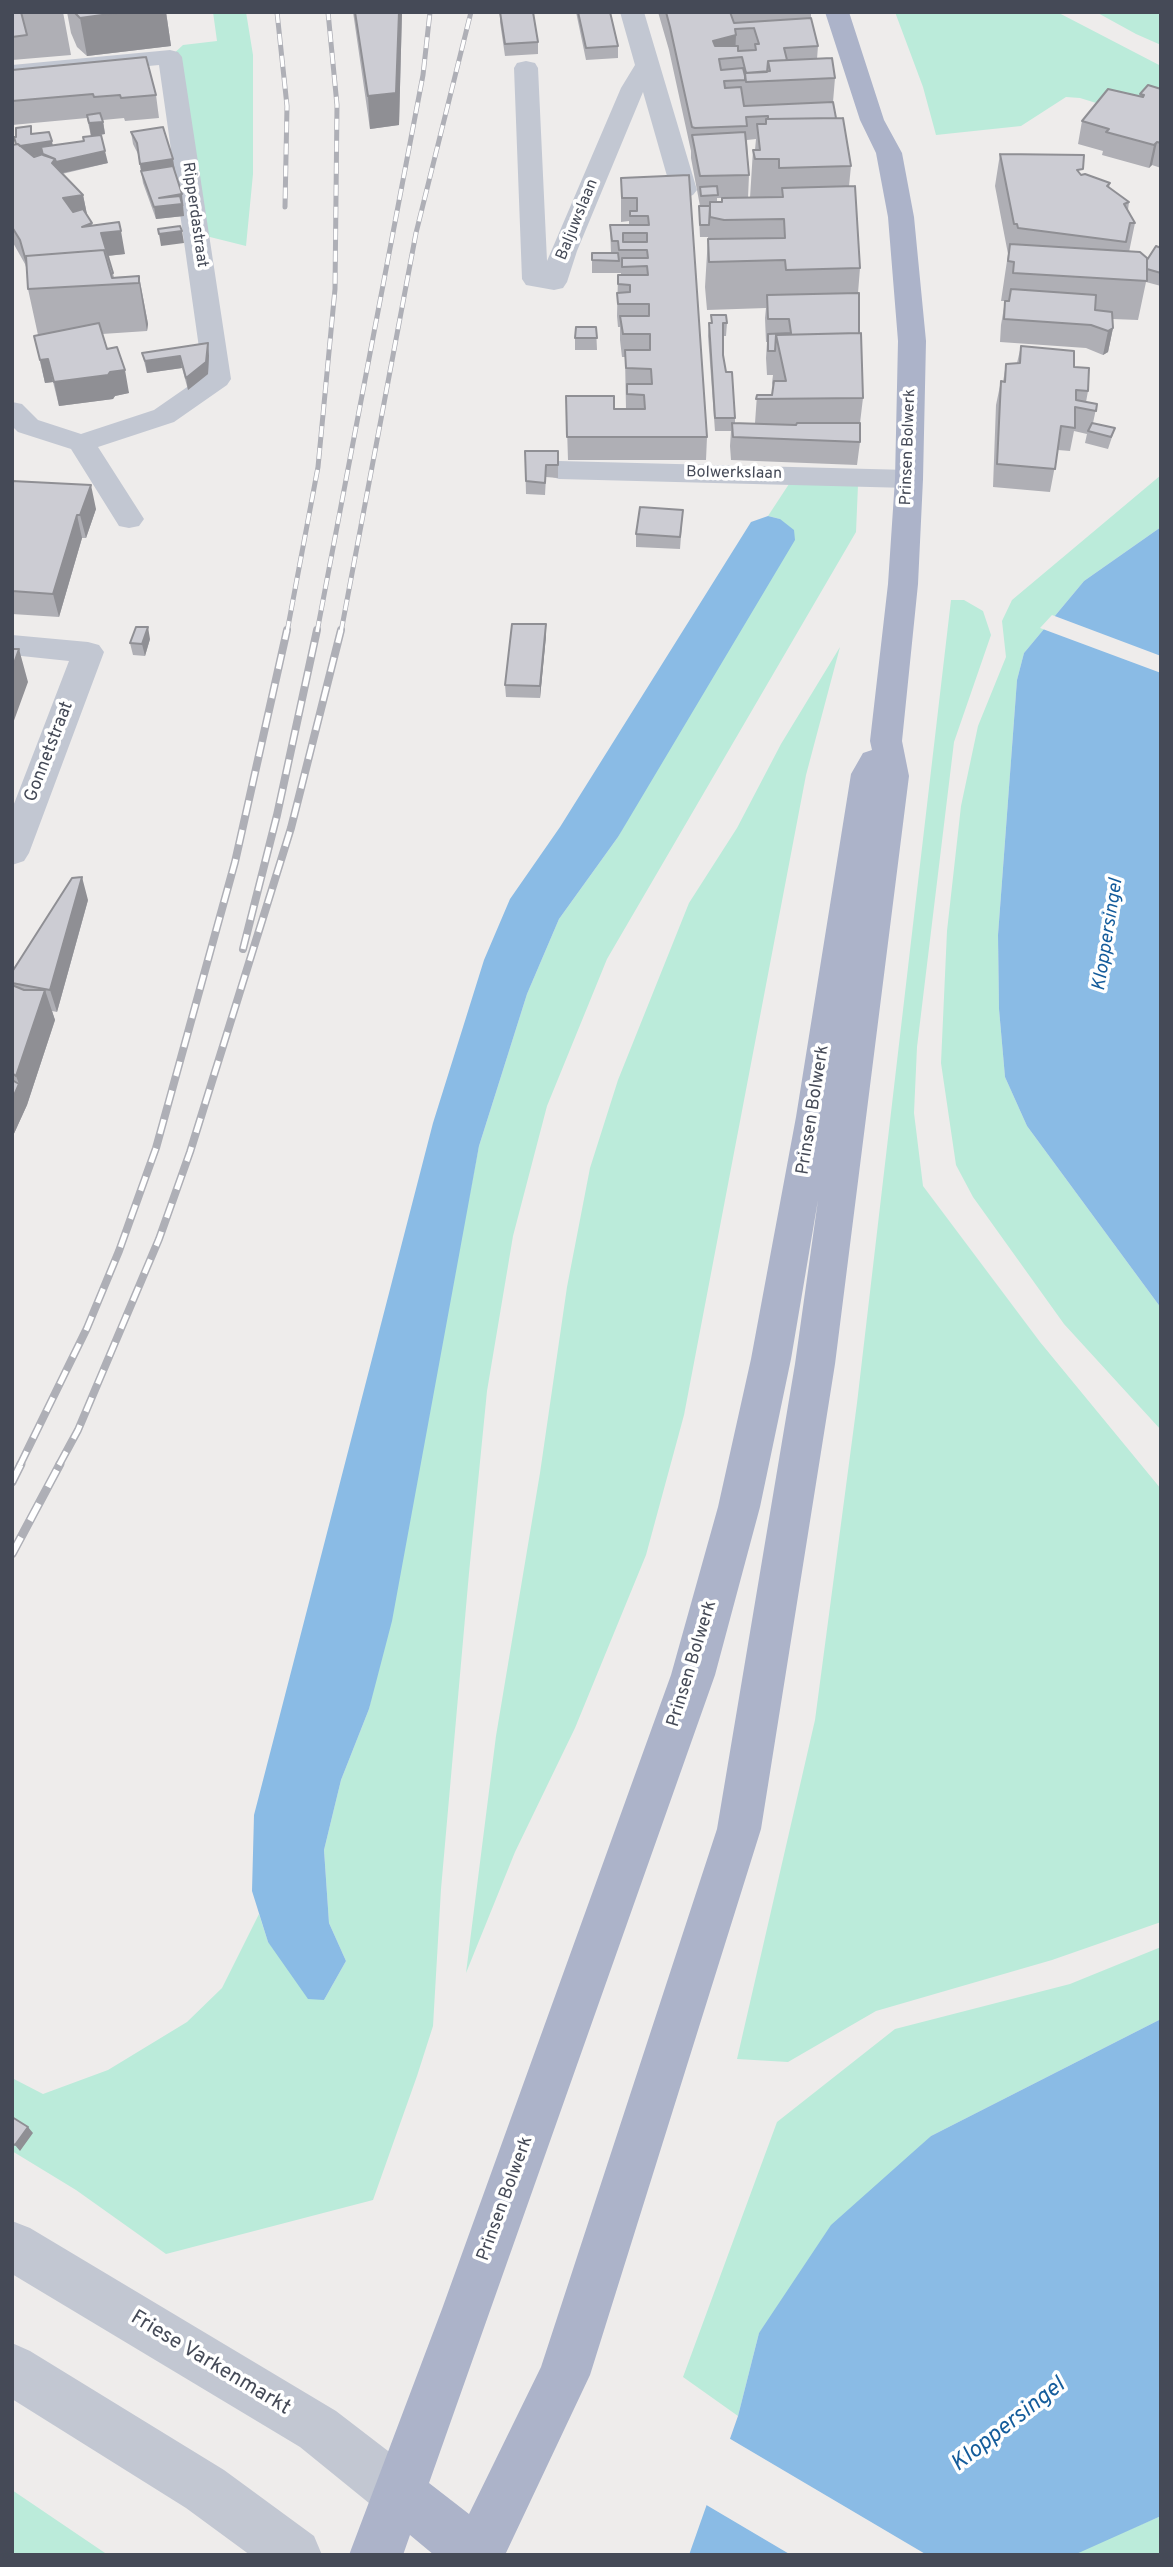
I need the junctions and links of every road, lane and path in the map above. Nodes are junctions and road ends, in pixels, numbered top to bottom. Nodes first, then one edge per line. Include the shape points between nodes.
1 (632, 12) edge
2 (837, 12) edge
3 (860, 12) edge
4 (648, 64) junction
5 (526, 68) dead end
6 (12, 72) edge
7 (889, 153) junction
8 (684, 190) edge
9 (12, 410) edge
10 (80, 443) junction
11 (559, 470) edge
12 (909, 479) junction
13 (129, 519) dead end
14 (12, 645) edge
15 (886, 741) junction
16 (12, 853) edge
17 (12, 2246) edge
18 (12, 2369) edge
19 (399, 2493) junction
20 (295, 2555) edge
21 (376, 2555) edge
22 (477, 2555) edge

1 - 4 street
2 - 7 main road, Prinsen Bolwerk via 872,120
3 - 7 main road, Prinsen Bolwerk via 893,118
4 - 5 street, Baljuwslaan via 628,101 554,282 535,279
4 - 8 street
6 - 10 street, Ripperdastraat via 170,57 216,379 164,416
7 - 12 main road, Prinsen Bolwerk via 901,216 912,341
9 - 10 street via 28,426
10 - 13 street
11 - 12 street, Bolwerkslaan
12 - 15 main road, Prinsen Bolwerk via 904,584
14 - 16 street, Gonnetstraat via 88,652
15 - 19 main road, Prinsen Bolwerk via 867,774 771,1359 739,1507 693,1675
15 - 22 main road, Prinsen Bolwerk via 893,776 817,1350 739,1829 564,2375
17 - 19 street, Friese Varkenmarkt via 318,2429
18 - 20 street via 205,2489
19 - 21 main road, Prinsen Bolwerk
19 - 22 main road

